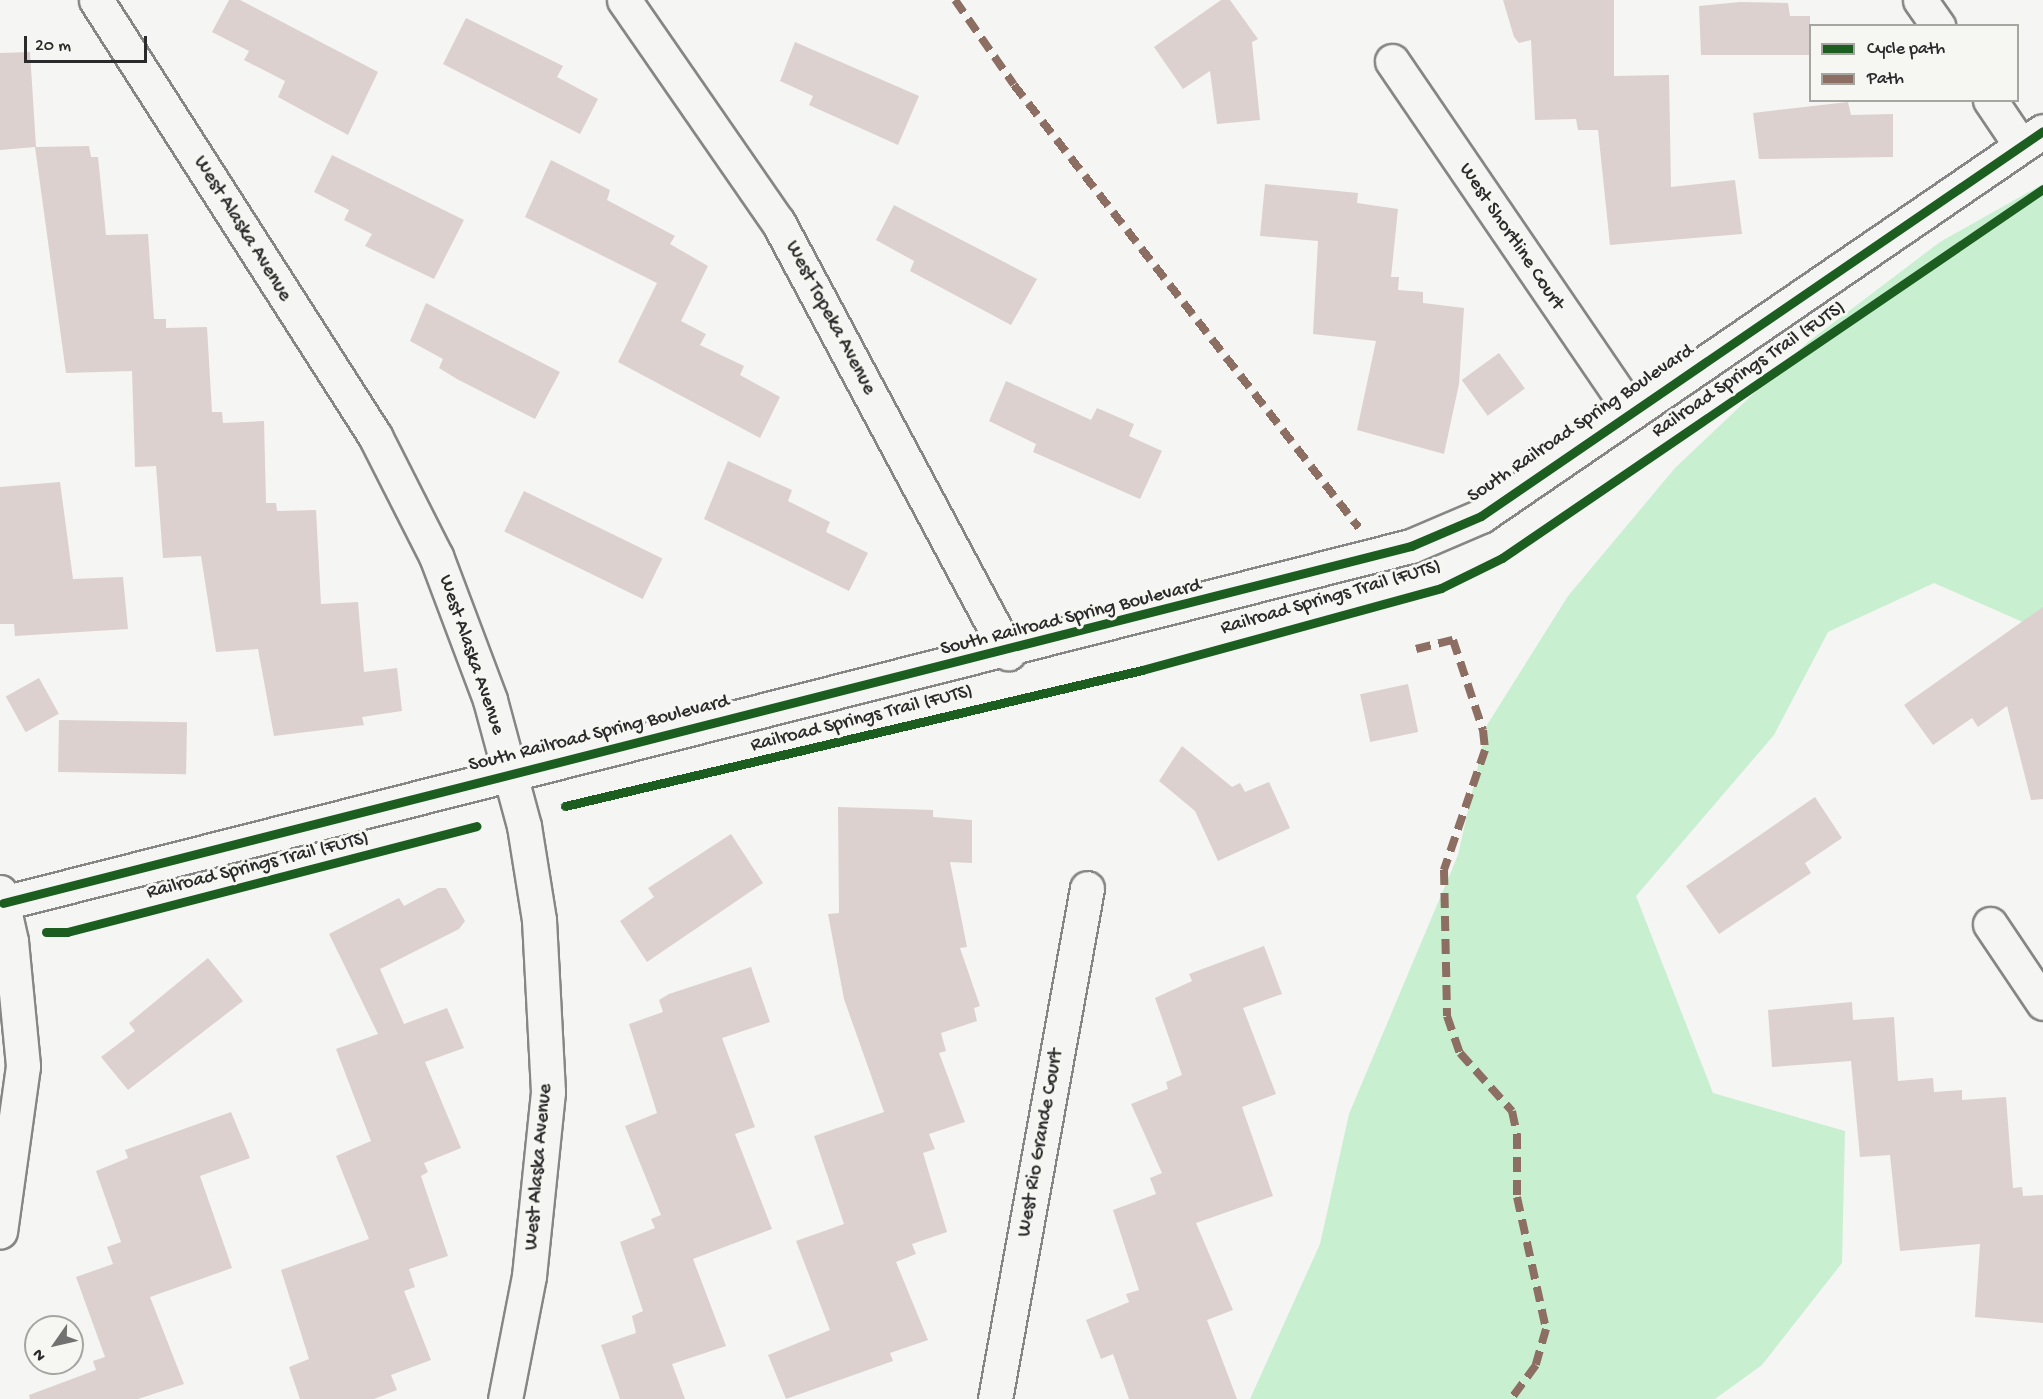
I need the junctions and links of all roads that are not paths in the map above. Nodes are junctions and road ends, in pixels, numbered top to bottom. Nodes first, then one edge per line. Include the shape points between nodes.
1 (96, 0) edge
2 (624, 0) edge
3 (1920, 0) edge
4 (1937, 24) edge
5 (1392, 61) dead end
6 (1992, 102) edge
7 (2032, 139) edge
8 (1631, 412) junction
9 (1008, 652) junction
10 (511, 773) junction
11 (1087, 888) dead end
12 (2, 898) edge
13 (1990, 924) dead end
14 (2043, 1003) edge
15 (0, 1231) edge
16 (505, 1399) edge
17 (994, 1399) edge

1 - 10 street, West Alaska Avenue via 375,436 436,556 490,700
2 - 9 street, West Topeka Avenue via 778,222
3 - 4 street
5 - 8 street, West Shortline Court
6 - 7 street
7 - 8 street, South Railroad Spring Boulevard
8 - 9 street, South Railroad Spring Boulevard via 1481,516 1411,546
9 - 10 street, South Railroad Spring Boulevard
10 - 12 street, South Railroad Spring Boulevard
10 - 16 street, West Alaska Avenue via 539,920 548,1092 529,1276
11 - 17 street, West Rio Grande Court
12 - 15 street via 23,1066
13 - 14 street

